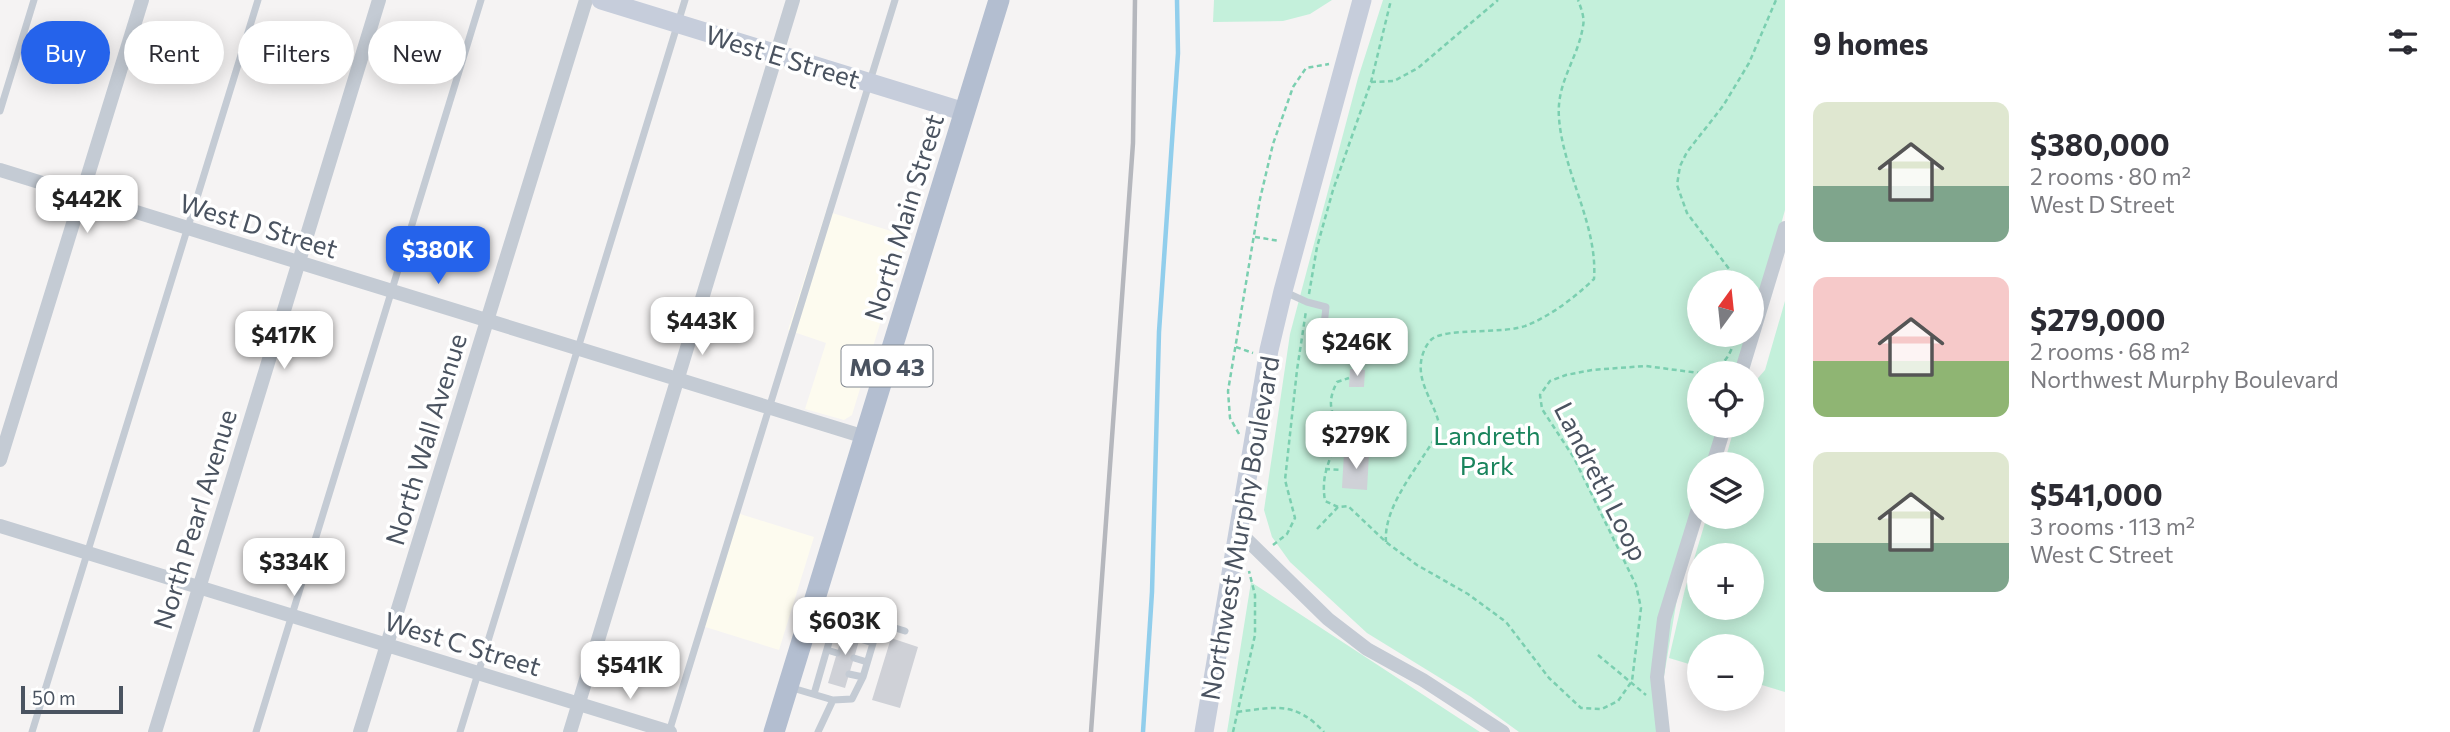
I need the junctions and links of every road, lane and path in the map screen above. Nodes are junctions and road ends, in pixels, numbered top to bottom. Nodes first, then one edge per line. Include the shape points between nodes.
1 (34, 0) edge
2 (142, 0) edge
3 (258, 0) edge
4 (379, 0) edge
5 (481, 0) edge
6 (586, 0) edge
7 (601, 0) edge
8 (685, 0) edge
9 (793, 0) edge
10 (895, 0) edge
11 (999, 0) edge
12 (1362, 0) edge
13 (1391, 0) edge
14 (1498, 0) edge
15 (1578, 0) edge
16 (1776, 0) edge
17 (678, 24) junction
18 (776, 54) junction
19 (1345, 65) junction
20 (1371, 82) junction
21 (869, 83) junction
22 (0, 111) edge
23 (965, 112) junction
24 (0, 170) edge
25 (81, 195) junction
26 (188, 228) junction
27 (1785, 228) edge
28 (1255, 237) junction
29 (1296, 243) junction
30 (299, 263) junction
31 (1730, 270) edge
32 (392, 290) junction
33 (1283, 291) junction
34 (1307, 302) junction
35 (487, 319) junction
36 (578, 348) junction
37 (1321, 353) dead end
38 (1745, 361) edge
39 (1687, 371) edge
40 (1349, 378) dead end
41 (678, 379) junction
42 (769, 408) junction
43 (865, 437) junction
44 (1254, 443) junction
45 (0, 460) edge
46 (1325, 469) junction
47 (1342, 470) dead end
48 (1338, 507) junction
49 (0, 526) edge
50 (1317, 529) dead end
51 (1692, 529) edge
52 (1239, 532) junction
53 (1387, 542) junction
54 (88, 553) junction
55 (1262, 553) junction
56 (198, 587) junction
57 (813, 604) junction
58 (838, 611) junction
59 (292, 616) junction
60 (879, 623) junction
61 (832, 631) junction
62 (905, 631) dead end
63 (842, 634) dead end
64 (860, 639) dead end
65 (873, 643) junction
66 (387, 645) junction
67 (827, 650) junction
68 (837, 653) dead end
69 (1598, 654) dead end
70 (854, 658) dead end
71 (867, 662) junction
72 (822, 666) junction
73 (832, 669) dead end
74 (479, 673) junction
75 (849, 674) dead end
76 (863, 677) junction
77 (1632, 681) junction
78 (788, 687) junction
79 (814, 694) junction
80 (833, 700) junction
81 (578, 704) junction
82 (1661, 709) junction
83 (1237, 712) junction
84 (32, 732) edge
85 (155, 732) edge
86 (256, 732) edge
87 (360, 732) edge
88 (460, 732) edge
89 (569, 732) edge
90 (669, 732) edge
91 (774, 732) edge
92 (818, 732) edge
93 (1204, 732) edge
94 (1233, 732) edge
95 (1324, 732) edge
96 (1503, 732) edge
97 (1662, 732) edge

1 - 22 lane
2 - 25 street
3 - 26 lane
4 - 30 street, North Pearl Avenue
5 - 32 lane
6 - 35 street, North Wall Avenue
7 - 17 street, West E Street
8 - 17 lane
9 - 18 street
10 - 21 lane
11 - 23 main road, North Main Street / MO 43
12 - 19 street, Northwest Murphy Boulevard
13 - 20 path
14 - 20 path via 1418,68 1394,81
15 - 53 path via 1584,23 1561,87 1559,118 1593,245 1594,279 1553,312 1525,326 1430,340 1420,365 1440,429 1396,503 1385,529
16 - 31 path via 1749,63 1680,166 1677,185 1687,213
17 - 18 street, West E Street
17 - 36 lane
18 - 21 street, West E Street
18 - 41 street
19 - 28 path via 1306,68 1293,87 1273,145
19 - 29 street, Northwest Murphy Boulevard
20 - 34 path via 1333,190
21 - 23 street, West E Street
21 - 42 lane
23 - 43 main road, North Main Street / MO 43
24 - 25 street, West D Street
25 - 26 street, West D Street
25 - 45 street
26 - 30 street, West D Street
26 - 54 lane
27 - 38 street
28 - 29 path
28 - 44 path via 1228,391 1230,418 1239,434
29 - 33 street, Northwest Murphy Boulevard
30 - 32 street, West D Street
30 - 56 street, North Pearl Avenue
32 - 35 street, West D Street
32 - 59 lane
33 - 34 lane
33 - 44 street, Northwest Murphy Boulevard
34 - 37 lane via 1326,306
34 - 55 path via 1286,480 1295,518 1287,534
35 - 36 street, West D Street
35 - 66 street, North Wall Avenue
36 - 41 street, West D Street
36 - 74 lane
39 - 77 path, Landreth Loop via 1646,366 1592,370 1550,381 1540,395 1542,409 1574,458 1636,585 1641,608
40 - 46 path via 1337,382 1330,395 1335,435
41 - 42 street, West D Street
41 - 81 street
42 - 43 street, West D Street
42 - 90 lane
43 - 57 main road, North Main Street / MO 43
44 - 52 street, Northwest Murphy Boulevard
46 - 47 path
46 - 48 path via 1325,501
48 - 50 path
48 - 53 path via 1348,506
49 - 54 street, West C Street
51 - 82 street via 1664,619 1657,677
52 - 55 street
52 - 93 street, Northwest Murphy Boulevard
53 - 77 path via 1506,622 1549,678 1581,708 1602,709 1618,701
54 - 56 street, West C Street
54 - 84 lane
55 - 83 path via 1248,565 1255,595 1255,635
55 - 96 street via 1328,620 1367,649
56 - 59 street, West C Street
56 - 85 street, North Pearl Avenue
57 - 58 lane
57 - 78 main road, North Main Street / MO 43
58 - 60 lane
58 - 61 lane
59 - 66 street, West C Street
59 - 86 lane
60 - 62 lane
60 - 65 lane
61 - 63 lane
61 - 67 lane
64 - 65 lane
65 - 71 lane
66 - 74 street, West C Street
66 - 87 street, North Wall Avenue
67 - 68 lane
67 - 72 lane
69 - 77 path
70 - 71 lane
71 - 76 lane
72 - 73 lane
72 - 79 lane
74 - 81 street, West C Street
74 - 88 lane
75 - 76 lane
76 - 80 lane via 852,699
77 - 82 path
78 - 79 lane
78 - 91 main road, North Main Street / MO 43
79 - 80 lane
80 - 92 lane
81 - 89 street
81 - 90 street, West C Street
82 - 97 street
83 - 94 path
83 - 95 path via 1298,711

